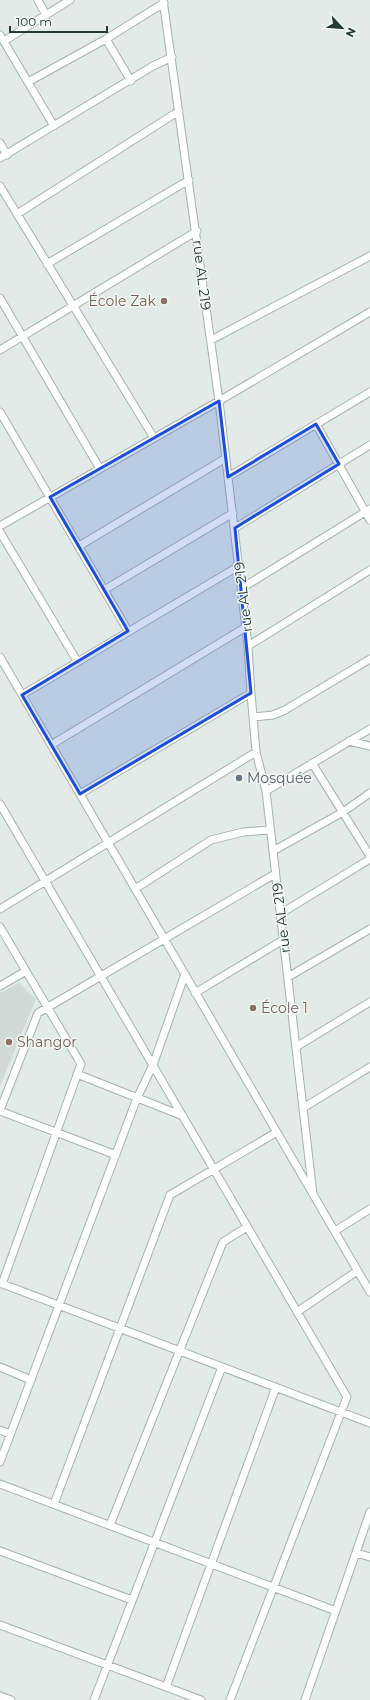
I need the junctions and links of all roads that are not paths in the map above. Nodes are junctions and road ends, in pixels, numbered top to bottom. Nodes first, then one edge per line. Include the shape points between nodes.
1 (38, 0) edge
2 (70, 0) edge
3 (163, 1) edge
4 (46, 15) junction
5 (2, 38) edge
6 (106, 39) junction
7 (172, 57) junction
8 (131, 81) junction
9 (28, 82) junction
10 (179, 112) junction
11 (54, 126) junction
12 (0, 143) edge
13 (3, 156) edge
14 (189, 180) junction
15 (0, 186) edge
16 (17, 214) junction
17 (197, 231) junction
18 (370, 256) edge
19 (47, 264) junction
20 (0, 298) edge
21 (72, 307) junction
22 (370, 312) edge
23 (23, 337) junction
24 (211, 340) junction
25 (0, 350) edge
26 (370, 392) edge
27 (219, 401) junction
28 (0, 412) edge
29 (316, 424) junction
30 (154, 438) junction
31 (370, 445) edge
32 (226, 458) junction
33 (339, 464) junction
34 (100, 468) junction
35 (228, 477) junction
36 (50, 497) junction
37 (368, 511) edge
38 (233, 513) junction
39 (370, 520) edge
40 (0, 526) edge
41 (234, 528) junction
42 (0, 532) edge
43 (79, 546) junction
44 (239, 566) junction
45 (370, 570) edge
46 (242, 588) junction
47 (104, 590) junction
48 (246, 627) junction
49 (128, 632) junction
50 (248, 646) junction
51 (0, 657) edge
52 (370, 659) edge
53 (77, 661) junction
54 (251, 693) junction
55 (22, 695) junction
56 (253, 717) junction
57 (370, 729) edge
58 (349, 741) junction
59 (51, 745) junction
60 (370, 746) edge
61 (256, 752) junction
62 (312, 763) junction
63 (266, 791) junction
64 (370, 793) edge
65 (80, 794) junction
66 (0, 804) edge
67 (343, 812) junction
68 (269, 830) junction
69 (108, 843) junction
70 (273, 851) junction
71 (370, 857) edge
72 (275, 874) junction
73 (45, 881) junction
74 (135, 889) junction
75 (0, 909) edge
76 (280, 914) junction
77 (0, 927) edge
78 (370, 929) edge
79 (164, 939) junction
80 (283, 940) junction
81 (26, 972) junction
82 (185, 974) junction
83 (101, 976) junction
84 (288, 977) junction
85 (0, 986) edge
86 (196, 993) junction
87 (370, 1002) edge
88 (47, 1007) junction
89 (296, 1047) junction
90 (153, 1065) junction
91 (370, 1067) edge
92 (77, 1074) junction
93 (137, 1098) junction
94 (303, 1108) junction
95 (0, 1111) edge
96 (183, 1116) junction
97 (56, 1132) junction
98 (277, 1132) junction
99 (116, 1155) junction
100 (214, 1169) junction
101 (313, 1194) junction
102 (370, 1209) edge
103 (248, 1227) junction
104 (335, 1231) junction
105 (358, 1271) junction
106 (1, 1283) edge
107 (370, 1292) edge
108 (59, 1305) junction
109 (297, 1312) junction
110 (120, 1328) junction
111 (179, 1350) junction
112 (0, 1367) edge
113 (222, 1367) junction
114 (31, 1380) junction
115 (276, 1387) junction
116 (341, 1412) junction
117 (370, 1423) edge
118 (0, 1430) edge
119 (10, 1434) junction
120 (0, 1462) edge
121 (0, 1484) edge
122 (54, 1504) junction
123 (370, 1512) edge
124 (110, 1525) junction
125 (155, 1542) junction
126 (0, 1551) edge
127 (356, 1553) junction
128 (370, 1558) edge
129 (212, 1564) junction
130 (274, 1587) junction
131 (132, 1600) junction
132 (336, 1611) junction
133 (0, 1625) edge
134 (107, 1665) junction
135 (166, 1687) junction
136 (0, 1696) edge
137 (11, 1700) edge
138 (94, 1700) edge
139 (201, 1700) edge
140 (230, 1700) edge
141 (306, 1700) edge

1 - 4 street
2 - 4 street
3 - 6 street
3 - 7 street, rue AL 219
4 - 5 street
5 - 9 street
6 - 8 street
6 - 9 street
7 - 8 street
7 - 10 street, rue AL 219
8 - 11 street
9 - 11 street
10 - 14 street, rue AL 219
10 - 16 street
11 - 13 street
12 - 13 street
14 - 17 street, rue AL 219
14 - 19 street
15 - 16 street
16 - 19 street
17 - 21 street
17 - 24 street, rue AL 219
18 - 24 street
19 - 21 street
20 - 23 street
21 - 23 street
21 - 30 street
22 - 27 street
23 - 25 street
23 - 34 street
24 - 27 street, rue AL 219
26 - 29 street
27 - 30 street
27 - 32 street, rue AL 219
28 - 36 street
29 - 33 street
29 - 35 street
30 - 34 street
31 - 33 street
32 - 35 street, rue AL 219
32 - 43 street
33 - 37 street
33 - 41 street
34 - 36 street
35 - 38 street, rue AL 219
36 - 40 street
36 - 43 street
37 - 39 street
37 - 46 street
38 - 41 street, rue AL 219
38 - 47 street
41 - 44 street, rue AL 219
42 - 53 street
43 - 47 street
44 - 46 street, rue AL 219
44 - 49 street
45 - 50 street
46 - 48 street, rue AL 219
47 - 49 street
48 - 50 street, rue AL 219
48 - 59 street
49 - 53 street
50 - 54 street, rue AL 219
51 - 55 street
52 - 56 street via 273,716
53 - 55 street
54 - 56 street, rue AL 219
54 - 65 street
55 - 59 street
56 - 61 street, rue AL 219
57 - 58 street
58 - 60 street
58 - 62 street
59 - 65 street
61 - 63 street, rue AL 219
61 - 69 street
62 - 63 street
62 - 67 street
63 - 68 street, rue AL 219
64 - 67 street
65 - 69 street
66 - 73 street
67 - 70 street
67 - 71 street
68 - 70 street, rue AL 219
68 - 74 street via 243,832 211,840
69 - 73 street
69 - 74 street
70 - 72 street, rue AL 219
71 - 76 street
72 - 76 street, rue AL 219
72 - 79 street
73 - 75 street
73 - 83 street
74 - 79 street
76 - 80 street, rue AL 219
77 - 81 street
78 - 84 street
79 - 82 street
79 - 83 street
80 - 84 street, rue AL 219
80 - 86 street
81 - 85 street
81 - 88 street
82 - 86 street
82 - 90 street
83 - 88 street
83 - 90 street
84 - 89 street, rue AL 219
86 - 98 street
87 - 89 street
88 - 92 street via 81,1064
88 - 95 street via 38,1013
89 - 94 street, rue AL 219
90 - 93 street
90 - 96 street
91 - 94 street
92 - 93 street
92 - 97 street
93 - 96 street
93 - 99 street
94 - 101 street, rue AL 219
95 - 97 street
96 - 100 street
97 - 99 street
97 - 106 street
98 - 100 street
98 - 101 street
99 - 108 street
100 - 103 street
100 - 110 street via 170,1196
101 - 104 street
102 - 104 street
103 - 109 street
103 - 111 street via 223,1242
104 - 105 street
105 - 107 street
105 - 109 street
106 - 108 street
108 - 110 street
108 - 114 street
109 - 116 street via 347,1397
110 - 111 street
110 - 122 street
111 - 113 street
111 - 124 street
112 - 114 street
113 - 115 street
113 - 125 street
114 - 119 street
115 - 116 street
115 - 129 street
116 - 117 street
116 - 130 street
118 - 119 street
119 - 120 street
121 - 122 street
122 - 124 street
123 - 127 street
124 - 125 street
125 - 129 street
125 - 131 street
126 - 131 street
127 - 128 street
127 - 132 street
129 - 130 street
129 - 135 street
130 - 132 street
130 - 140 street
131 - 134 street
132 - 141 street
133 - 134 street
134 - 135 street
134 - 138 street
135 - 139 street
136 - 137 street

